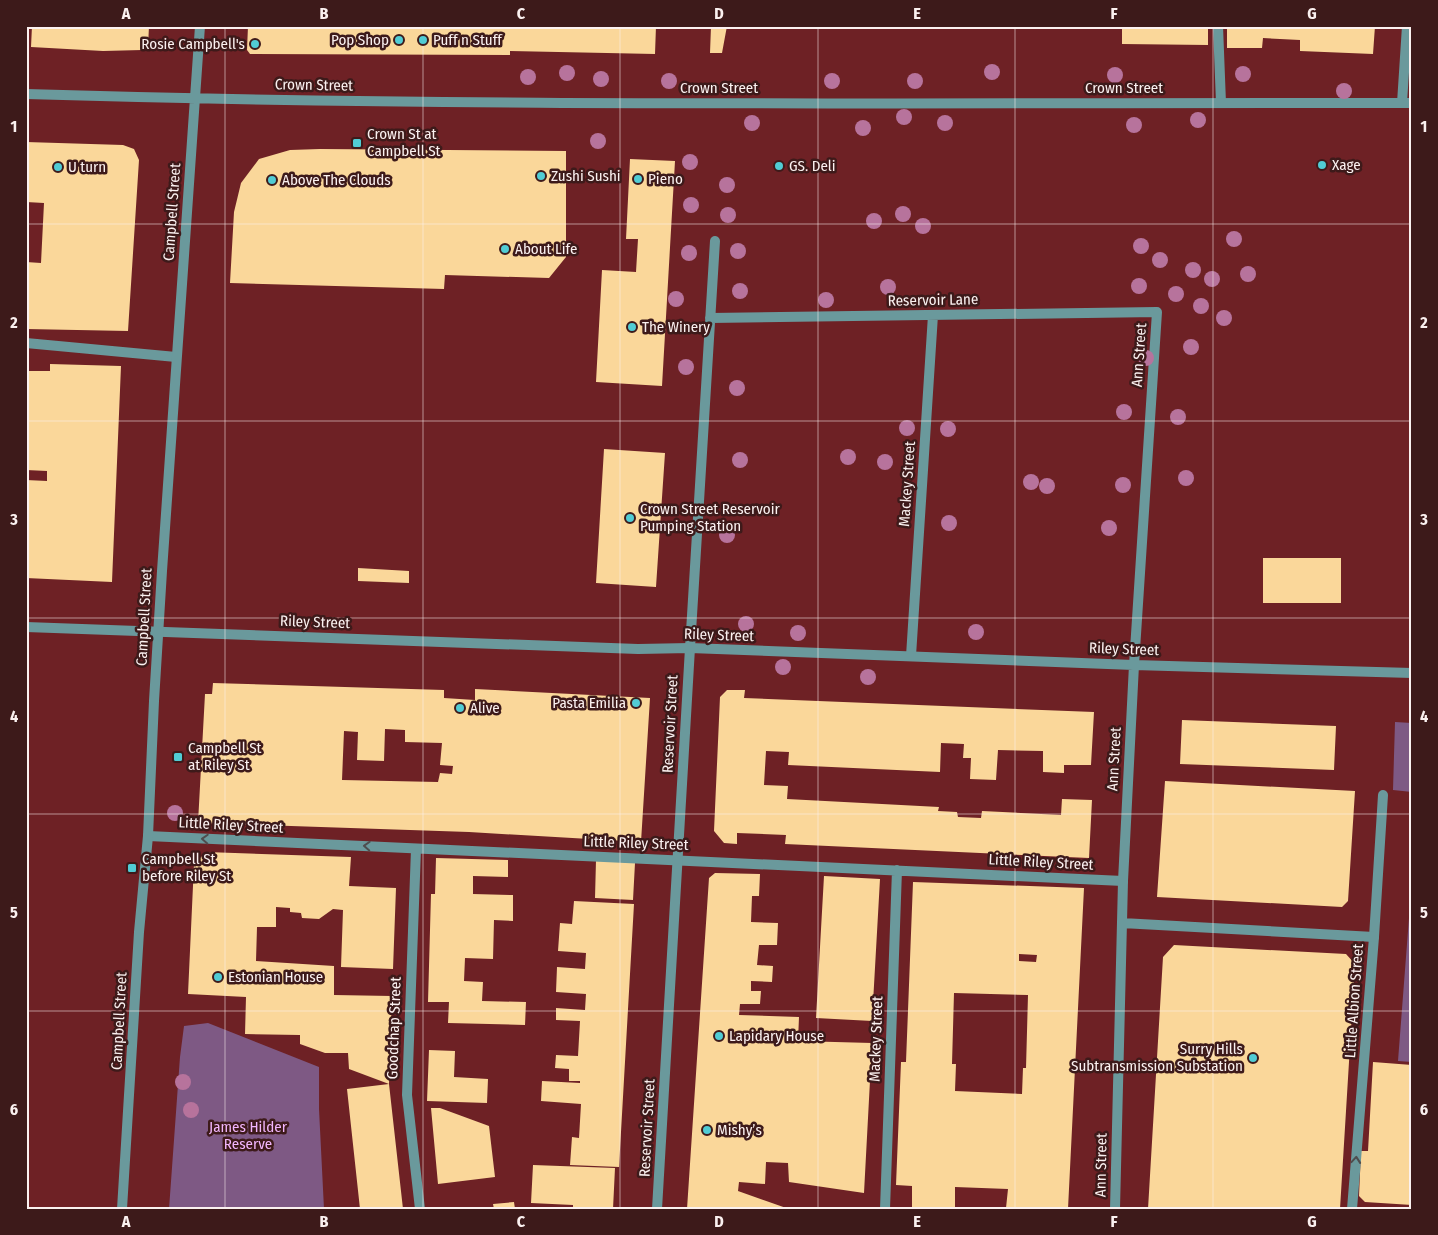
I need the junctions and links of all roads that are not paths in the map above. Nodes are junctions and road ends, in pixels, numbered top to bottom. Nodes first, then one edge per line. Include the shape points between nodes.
1 (200, 26) edge
2 (1218, 26) edge
3 (1407, 26) edge
4 (26, 94) edge
5 (196, 98) junction
6 (1221, 103) junction
7 (1407, 103) edge
8 (715, 241) dead end
9 (1157, 312) joint
10 (934, 315) junction
11 (710, 318) junction
12 (26, 343) edge
13 (176, 357) junction
14 (26, 627) edge
15 (158, 632) junction
16 (690, 648) junction
17 (911, 656) junction
18 (1134, 665) junction
19 (1412, 673) edge
20 (1383, 795) dead end
21 (148, 836) junction
22 (416, 849) junction
23 (677, 860) junction
24 (897, 870) junction
25 (1122, 880) junction
26 (1122, 923) junction
27 (1374, 937) junction
28 (122, 1209) edge
29 (420, 1209) edge
30 (657, 1209) edge
31 (885, 1209) edge
32 (1115, 1209) edge
33 (1352, 1209) edge

1 - 5 street, Campbell Street
2 - 6 street
3 - 7 street
4 - 5 street, Crown Street
5 - 6 street, Crown Street via 712,104
5 - 13 street, Campbell Street
6 - 7 street, Crown Street
8 - 11 street, Reservoir Street
9 - 10 street, Reservoir Lane
9 - 18 street, Ann Street
10 - 11 street, Reservoir Lane
10 - 17 street, Mackey Street
11 - 16 street, Reservoir Street
12 - 13 street
13 - 15 street, Campbell Street
14 - 15 street, Riley Street
15 - 16 street, Riley Street via 638,649
15 - 21 street, Campbell Street
16 - 17 street, Riley Street
16 - 23 street, Reservoir Street
17 - 18 street, Riley Street
18 - 19 street, Riley Street
18 - 25 street, Ann Street
20 - 27 street, Little Albion Street
22 -> 21 street, Little Riley Street
21 - 28 street, Campbell Street
22 - 23 street, Little Riley Street
22 - 29 street, Goodchap Street via 407,1095
23 - 24 street, Little Riley Street
23 - 30 street, Reservoir Street
24 - 25 street, Little Riley Street
24 - 31 street, Mackey Street
25 - 26 street, Ann Street
26 - 27 street
26 - 32 street, Ann Street
33 -> 27 street, Little Albion Street

